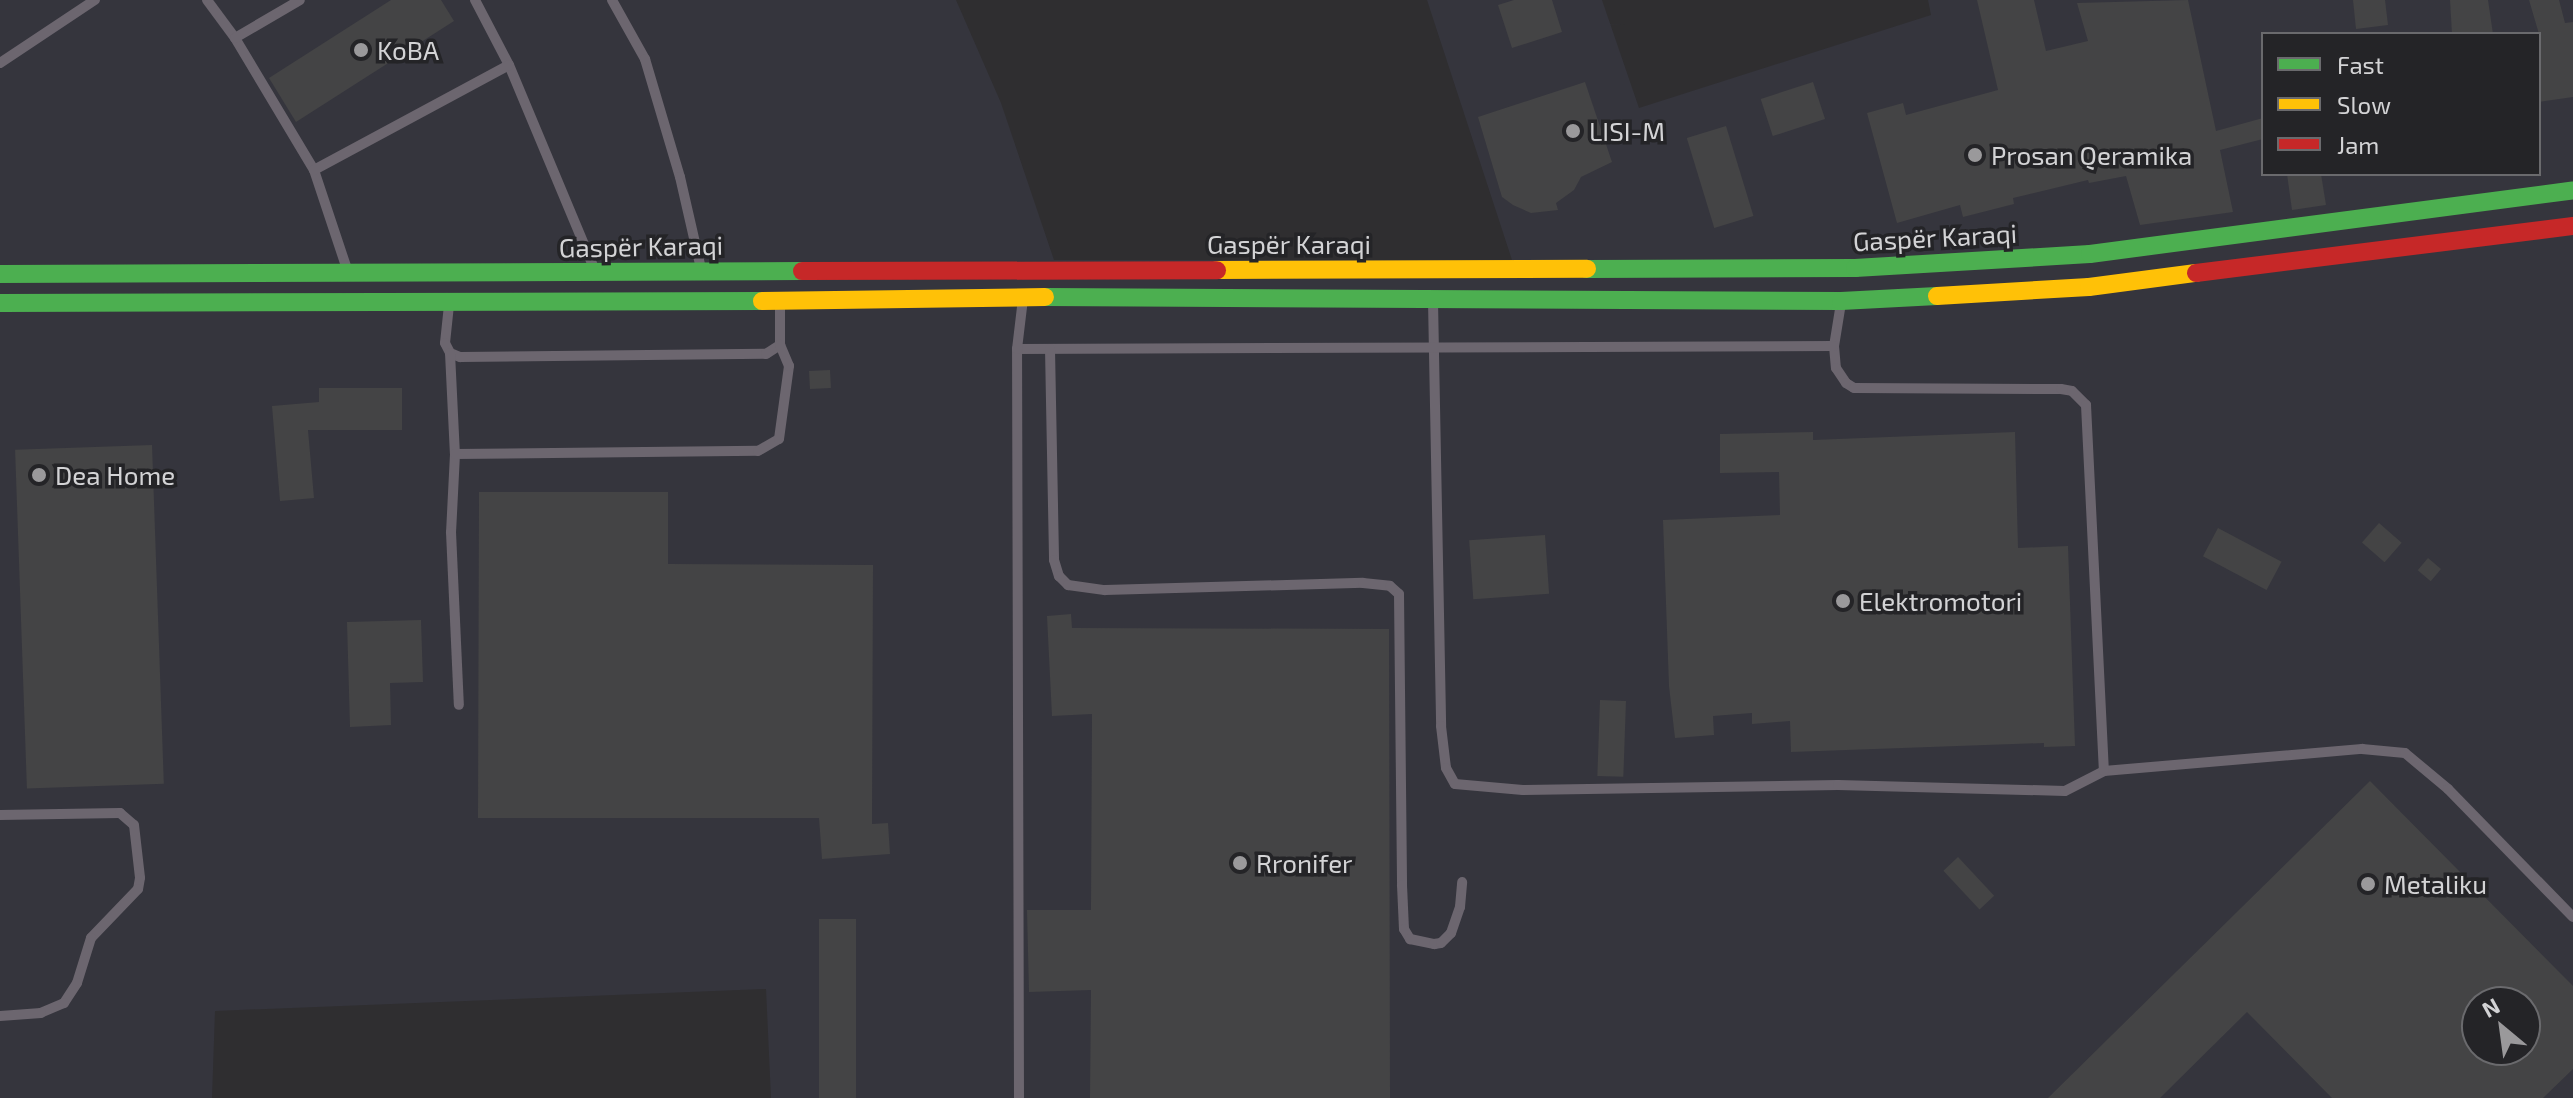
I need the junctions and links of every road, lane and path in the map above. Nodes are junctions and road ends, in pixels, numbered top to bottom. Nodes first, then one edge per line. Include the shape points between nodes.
1 (95, 0) edge
2 (207, 0) edge
3 (300, 0) edge
4 (475, 0) edge
5 (612, 0) edge
6 (235, 38) junction
7 (0, 63) edge
8 (509, 65) junction
9 (314, 170) junction
10 (2573, 190) edge
11 (2573, 226) edge
12 (348, 271) junction
13 (701, 271) junction
14 (596, 272) junction
15 (0, 274) edge
16 (1024, 297) junction
17 (779, 300) junction
18 (1433, 301) junction
19 (1841, 301) junction
20 (0, 303) edge
21 (449, 303) junction
22 (780, 345) junction
23 (1834, 346) junction
24 (1435, 348) junction
25 (1017, 349) junction
26 (1050, 349) junction
27 (450, 353) junction
28 (455, 454) junction
29 (459, 705) dead end
30 (2104, 771) junction
31 (0, 815) edge
32 (1462, 882) dead end
33 (2573, 917) edge
34 (0, 1016) edge
35 (1019, 1098) edge

1 - 7 lane
2 - 6 lane
3 - 6 lane
4 - 8 lane
5 - 13 lane via 645,59
6 - 9 lane
8 - 9 lane
8 - 14 lane
9 - 12 lane
10 - 13 main road, Gaspër Karaqi via 2090,254 1855,268
11 - 19 main road via 2089,287
12 - 14 main road, Gaspër Karaqi
12 - 15 main road, Gaspër Karaqi
13 - 14 main road, Gaspër Karaqi
16 - 17 main road
16 - 18 main road
16 - 25 lane
17 - 21 main road
17 - 22 lane
18 - 19 main road
18 - 24 lane
19 - 23 lane
20 - 21 main road
21 - 27 lane via 445,343
22 - 27 lane via 766,354
22 - 28 lane via 789,366 779,439 758,451
23 - 24 lane
23 - 30 lane via 1840,377 1854,388 2061,389 2080,396 2086,405
24 - 26 lane
24 - 30 lane via 1441,726 1446,768 1455,784 1523,790 1838,785 2065,791
25 - 26 lane
25 - 35 lane
26 - 32 lane via 1054,560 1059,576 1068,585 1105,590 1390,586 1399,594 1402,885 1404,929 1410,939 1441,943 1451,933
27 - 28 lane
28 - 29 lane via 451,532
30 - 33 lane via 2362,749 2405,753 2448,789
31 - 34 lane via 120,813 134,825 140,878 138,889 91,938 77,983 64,1003 41,1013

